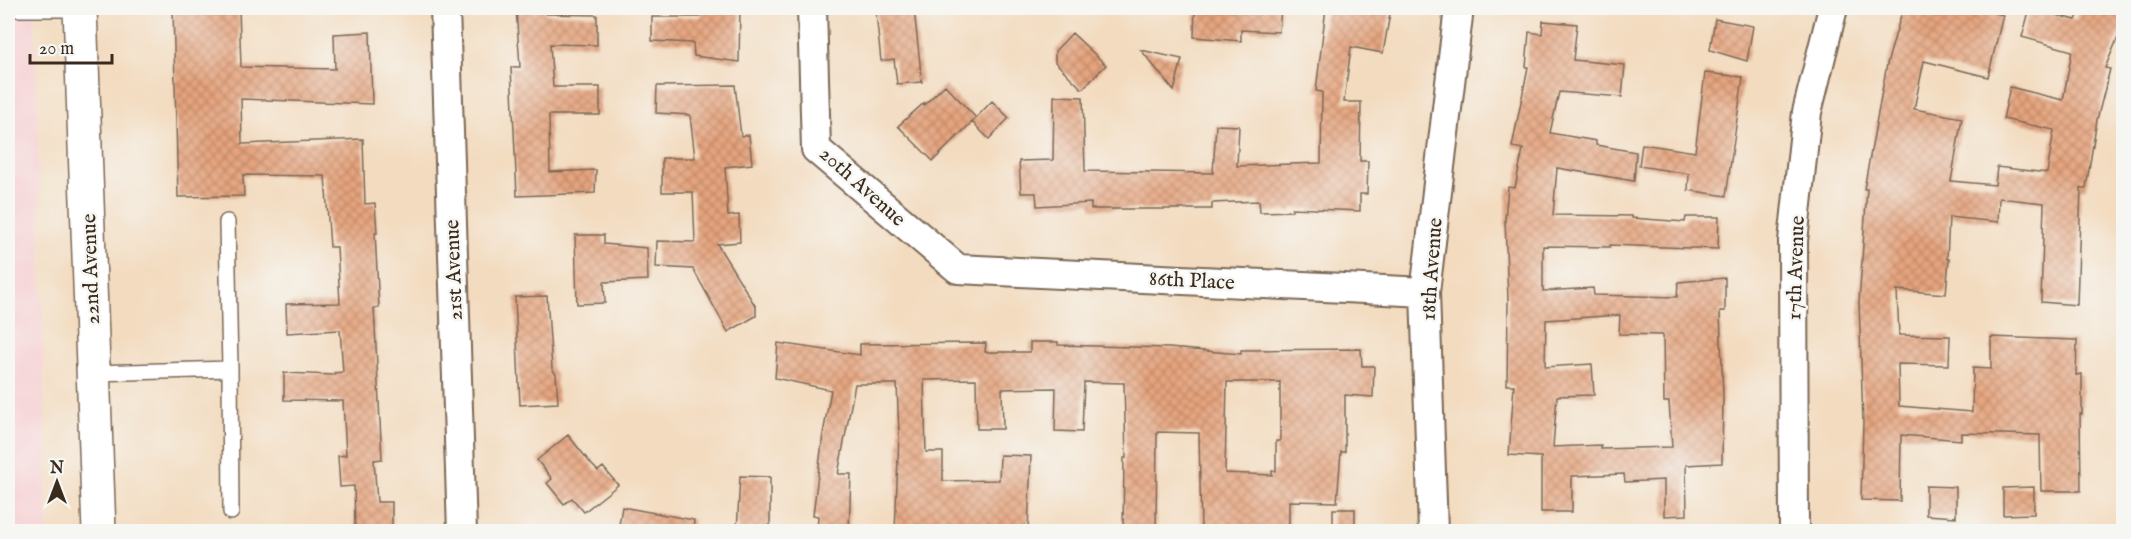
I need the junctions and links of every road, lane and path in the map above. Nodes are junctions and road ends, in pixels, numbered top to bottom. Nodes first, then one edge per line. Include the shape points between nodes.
1 (80, 8) edge
2 (445, 8) edge
3 (812, 8) edge
4 (1460, 8) edge
5 (1833, 8) edge
6 (8, 9) edge
7 (227, 222) dead end
8 (958, 269) joint
9 (1425, 292) junction
10 (230, 369) junction
11 (94, 373) junction
12 (231, 512) dead end
13 (99, 531) edge
14 (462, 531) edge
15 (1433, 531) edge
16 (1794, 531) edge

1 - 6 lane
1 - 11 street, 22nd Avenue
2 - 14 street, 21st Avenue
3 - 8 street, 20th Avenue via 816,149
4 - 9 street, 18th Avenue
5 - 16 street, 17th Avenue via 1807,112 1794,242
7 - 10 lane
8 - 9 street, 86th Place
9 - 15 street, 18th Avenue
10 - 11 lane
10 - 12 lane
11 - 13 street, 22nd Avenue

